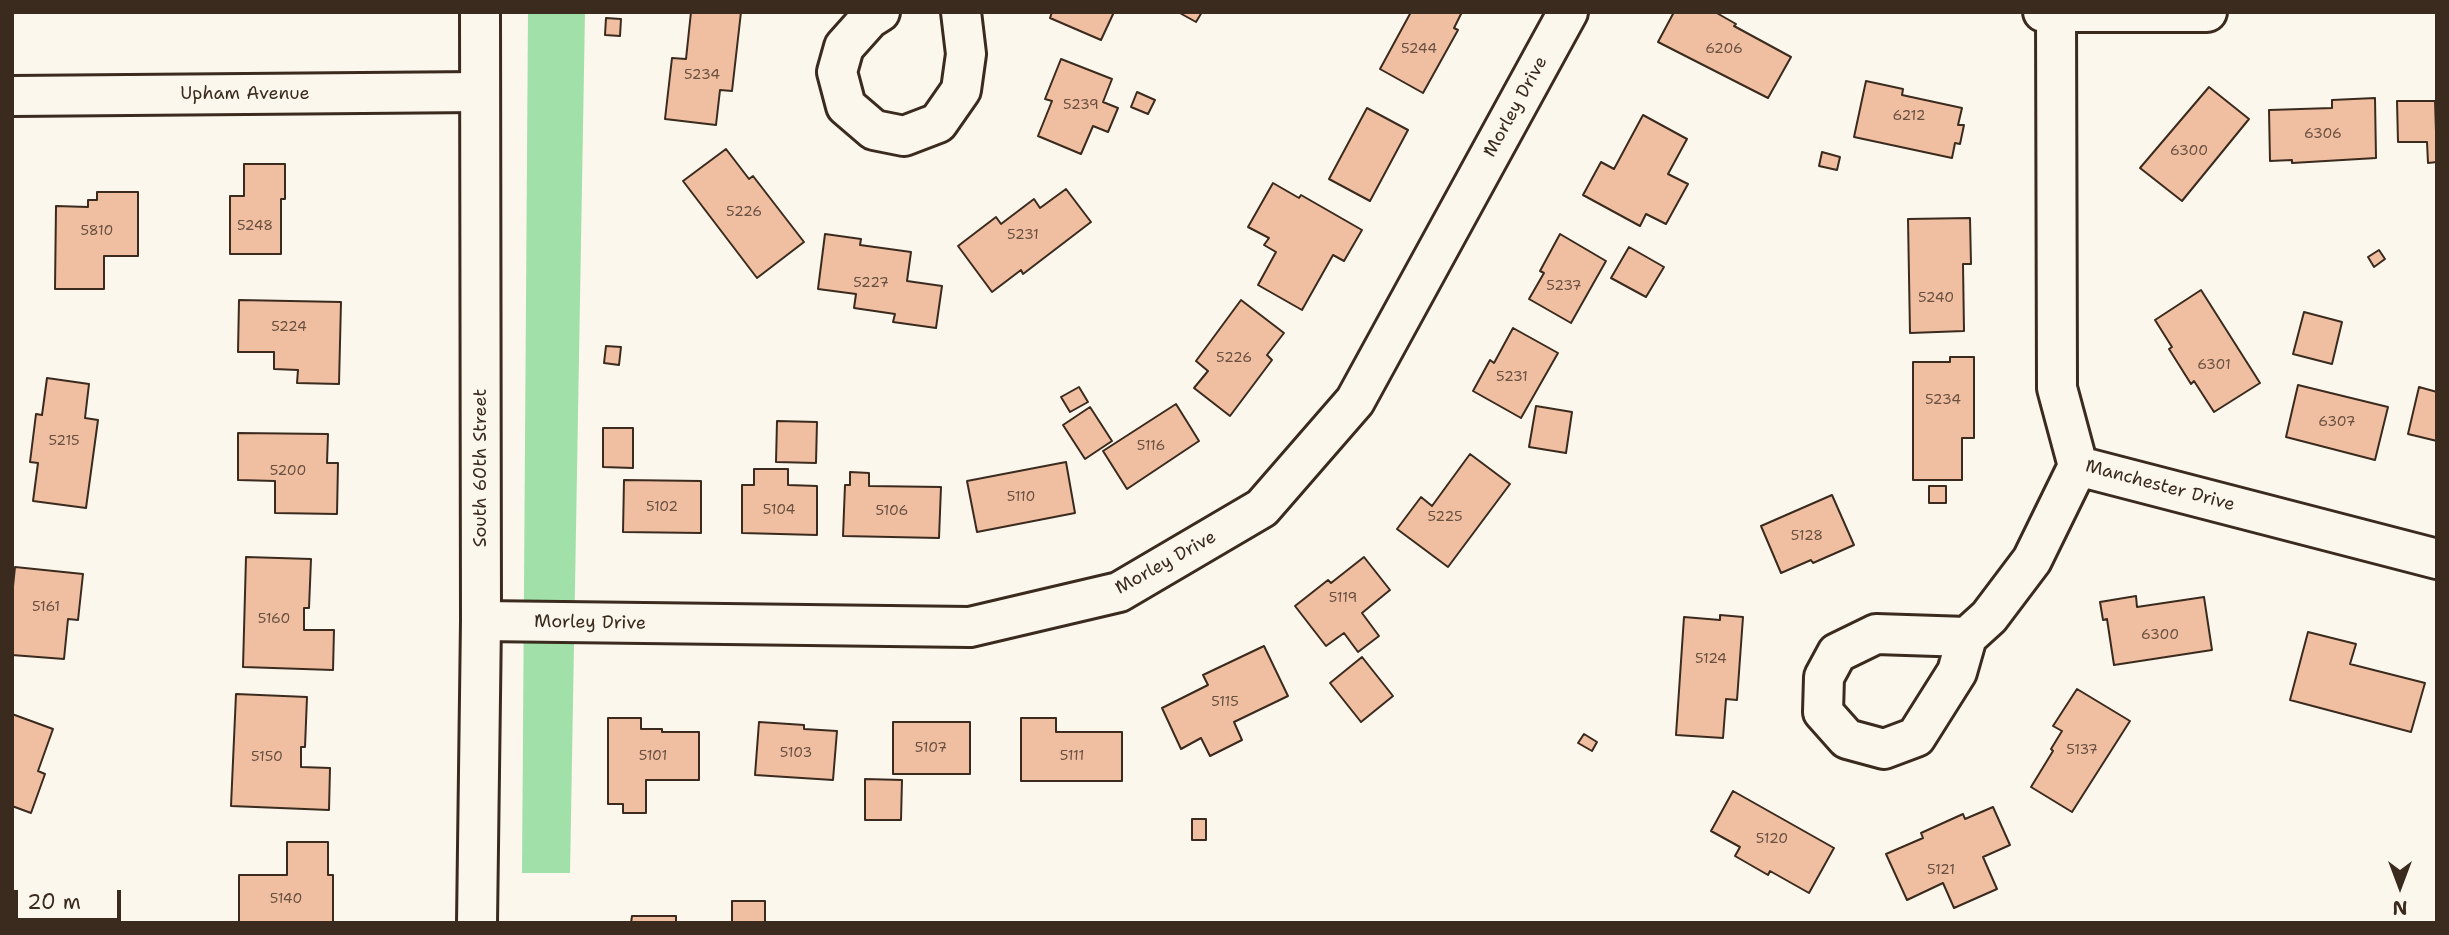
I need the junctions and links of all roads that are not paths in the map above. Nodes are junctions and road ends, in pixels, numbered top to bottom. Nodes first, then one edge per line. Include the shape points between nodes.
1 (480, 12) edge
2 (880, 12) edge
3 (961, 12) edge
4 (1568, 12) edge
5 (2207, 12) edge
6 (2049, 13) edge
7 (479, 92) junction
8 (12, 96) edge
9 (2078, 466) junction
10 (2437, 559) edge
11 (481, 621) junction
12 (1968, 637) dead end
13 (477, 923) edge

1 - 7 street, South 60th Street
2 - 3 street via 844,47 837,72 846,106 874,131 904,136 938,123 961,90 966,54
4 - 11 street, Morley Drive via 1354,401 1262,509 1119,592 970,627
5 - 6 street
6 - 9 street, Manchester Drive via 2057,388
7 - 8 street, Upham Avenue
7 - 11 street, South 60th Street
9 - 10 street, Manchester Drive
9 - 12 street via 2032,560
11 - 13 street, South 60th Street

